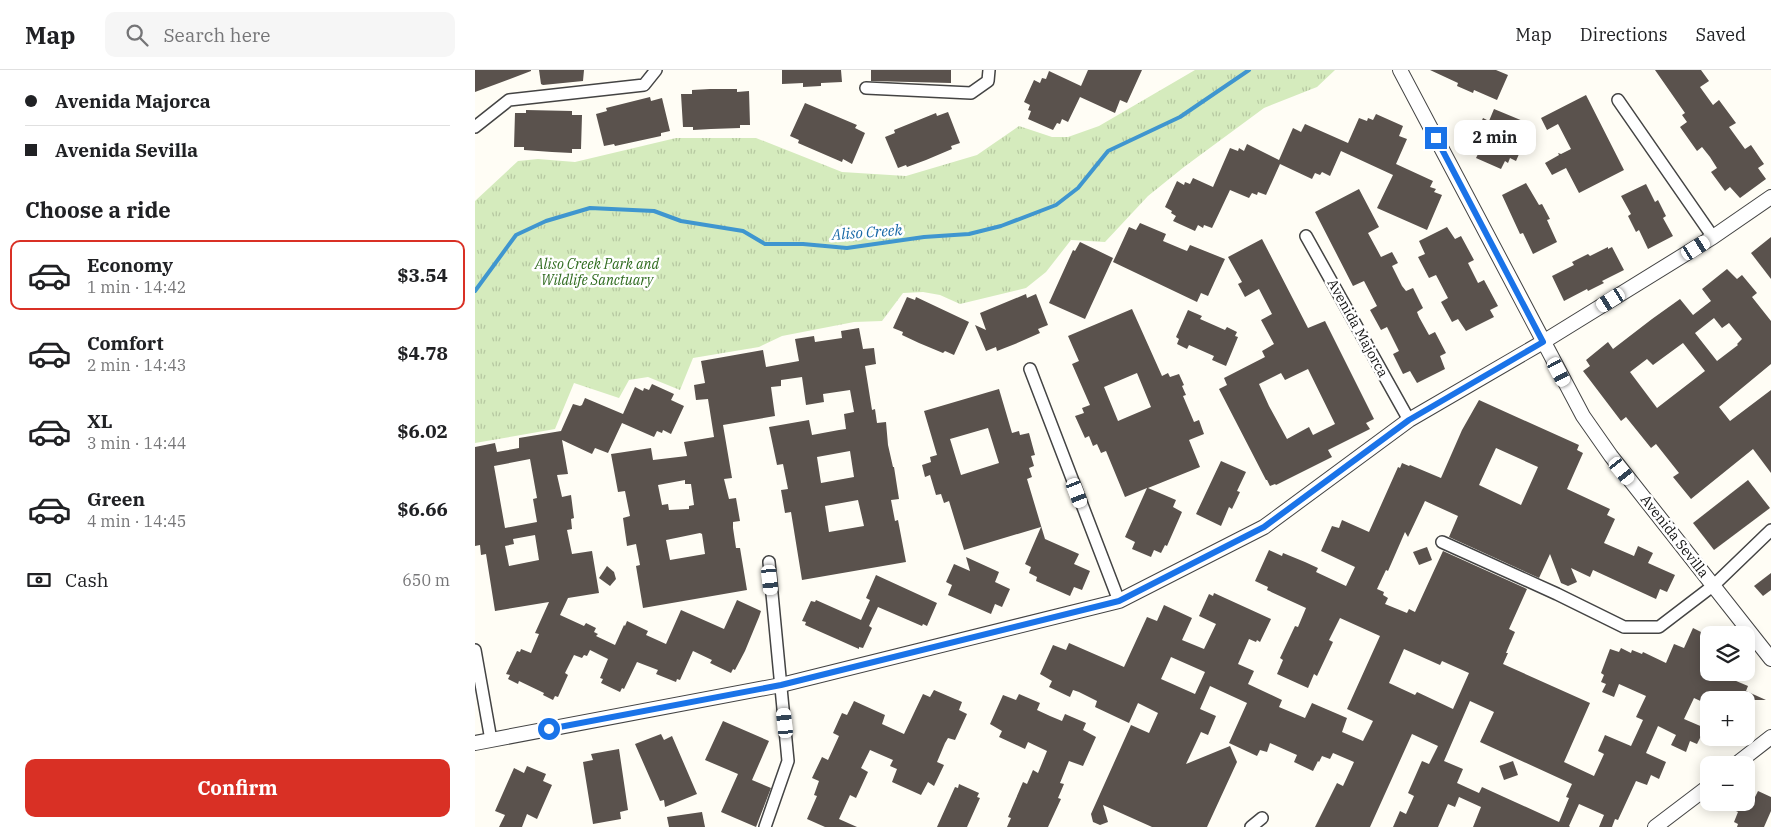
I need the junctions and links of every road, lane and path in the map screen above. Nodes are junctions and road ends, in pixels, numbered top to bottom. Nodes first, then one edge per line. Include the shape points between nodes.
1 (656, 70) edge
2 (1400, 70) edge
3 (989, 76) edge
4 (866, 88) dead end
5 (1617, 100) dead end
6 (475, 127) edge
7 (1771, 197) edge
8 (1306, 236) dead end
9 (1713, 238) junction
10 (1543, 342) junction
11 (1030, 369) dead end
12 (1409, 420) junction
13 (1771, 530) edge
14 (1442, 542) dead end
15 (769, 562) dead end
16 (1713, 585) junction
17 (1119, 601) junction
18 (475, 650) edge
19 (1771, 659) edge
20 (781, 685) junction
21 (1771, 737) edge
22 (491, 740) junction
23 (475, 743) edge
24 (1747, 756) edge
25 (1700, 793) edge
26 (1262, 818) dead end
27 (765, 827) edge
28 (1251, 827) edge
29 (1655, 827) edge

1 - 6 street via 644,85 509,100
2 - 10 street, Avenida Sevilla
3 - 4 street via 971,93
5 - 9 street
7 - 9 street
8 - 12 street, Avenida Majorca
9 - 10 street
10 - 12 street
10 - 16 street, Avenida Sevilla via 1583,416
11 - 17 street
12 - 17 street via 1264,527
13 - 16 street, Avenida Sevilla
14 - 16 street, Avenida Sevilla via 1624,627 1659,627
15 - 20 street
16 - 19 street, Avenida Sevilla
17 - 20 street
18 - 22 street
20 - 22 street
20 - 27 street via 788,761
21 - 24 street
22 - 23 street
25 - 29 street
26 - 28 street

